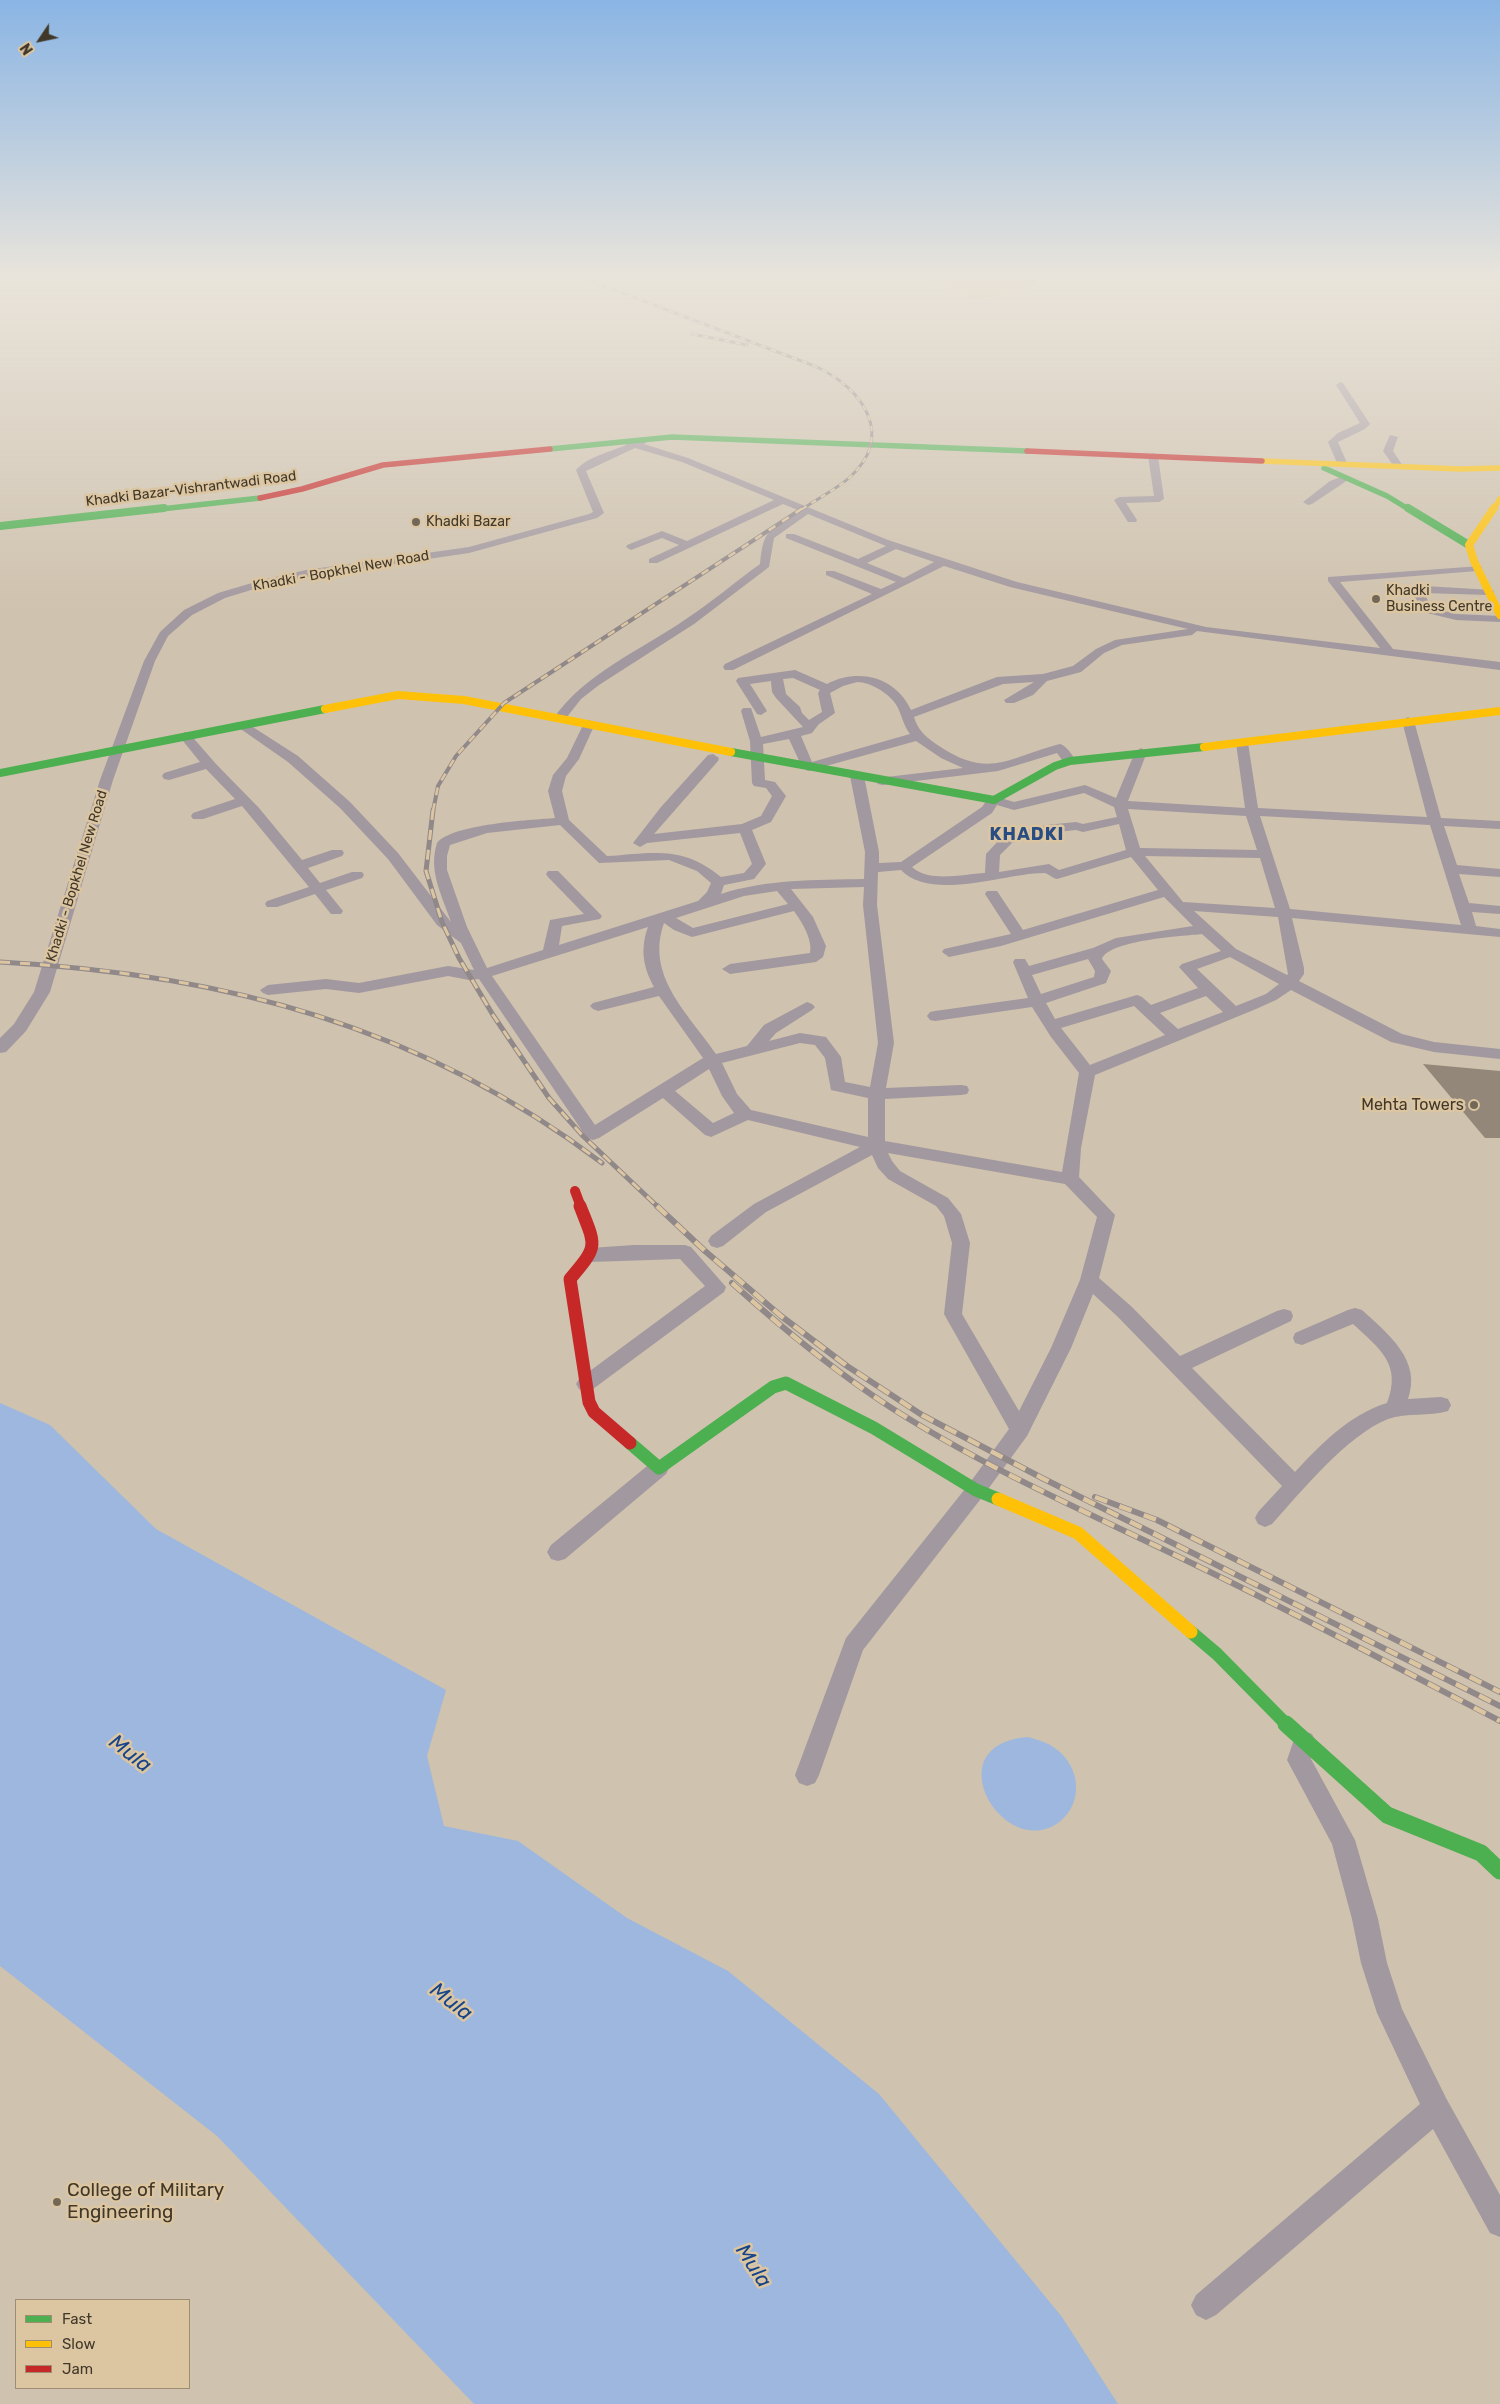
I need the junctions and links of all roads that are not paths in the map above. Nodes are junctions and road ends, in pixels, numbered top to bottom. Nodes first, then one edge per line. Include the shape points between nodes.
1 (1344, 391) edge
2 (1393, 437) dead end
3 (648, 438) junction
4 (622, 441) junction
5 (636, 445) junction
6 (1153, 456) junction
7 (1310, 461) junction
8 (1342, 463) junction
9 (1398, 466) junction
10 (1500, 468) edge
11 (1346, 478) junction
12 (1500, 499) edge
13 (783, 500) junction
14 (1308, 502) dead end
15 (808, 510) junction
16 (1132, 520) dead end
17 (0, 526) edge
18 (790, 536) dead end
19 (688, 545) junction
20 (1469, 545) junction
21 (631, 546) dead end
22 (895, 546) junction
23 (653, 561) dead end
24 (943, 562) junction
25 (858, 564) junction
26 (1477, 568) junction
27 (830, 573) dead end
28 (905, 582) junction
29 (1488, 592) junction
30 (881, 594) junction
31 (1500, 615) edge
32 (1206, 630) junction
33 (1390, 652) junction
34 (1500, 666) edge
35 (729, 667) dead end
36 (777, 676) junction
37 (1043, 678) junction
38 (827, 688) junction
39 (1010, 700) dead end
40 (747, 711) dead end
41 (762, 711) dead end
42 (1500, 711) edge
43 (906, 716) junction
44 (559, 719) junction
45 (1408, 722) junction
46 (589, 724) junction
47 (241, 725) junction
48 (810, 728) junction
49 (794, 735) junction
50 (185, 736) junction
51 (918, 736) junction
52 (756, 741) junction
53 (1242, 743) junction
54 (1141, 752) junction
55 (756, 757) junction
56 (713, 758) dead end
57 (1070, 760) junction
58 (208, 764) junction
59 (808, 767) junction
60 (989, 769) junction
61 (0, 773) edge
62 (169, 776) dead end
63 (857, 776) junction
64 (883, 781) junction
65 (994, 800) junction
66 (244, 801) junction
67 (1122, 812) junction
68 (1252, 812) junction
69 (198, 816) dead end
70 (1435, 820) junction
71 (563, 821) junction
72 (1500, 825) edge
73 (745, 828) junction
74 (643, 839) junction
75 (338, 852) dead end
76 (1134, 852) junction
77 (1265, 854) junction
78 (636, 860) junction
79 (299, 866) junction
80 (904, 866) junction
81 (1450, 869) junction
82 (1500, 873) edge
83 (552, 874) dead end
84 (357, 875) dead end
85 (871, 875) junction
86 (992, 877) junction
87 (718, 882) junction
88 (781, 887) junction
89 (317, 889) junction
90 (1167, 892) junction
91 (992, 894) dead end
92 (272, 904) dead end
93 (703, 904) junction
94 (797, 906) junction
95 (1179, 906) junction
96 (1462, 907) junction
97 (1500, 910) edge
98 (336, 911) dead end
99 (1284, 913) junction
100 (662, 918) junction
101 (1205, 929) junction
102 (1470, 929) junction
103 (1500, 933) edge
104 (1019, 935) junction
105 (467, 941) junction
106 (949, 952) dead end
107 (1097, 952) junction
108 (1231, 952) junction
109 (550, 953) junction
110 (730, 969) dead end
111 (483, 974) junction
112 (1290, 983) junction
113 (268, 990) dead end
114 (663, 990) junction
115 (1208, 990) junction
116 (1037, 1001) junction
117 (598, 1006) dead end
118 (808, 1007) dead end
119 (1149, 1011) junction
120 (1234, 1013) junction
121 (935, 1016) dead end
122 (1053, 1025) junction
123 (1177, 1037) junction
124 (0, 1048) edge
125 (754, 1048) junction
126 (1500, 1054) edge
127 (712, 1060) junction
128 (1087, 1072) junction
129 (664, 1090) junction
130 (961, 1090) dead end
131 (878, 1094) junction
132 (746, 1114) junction
133 (877, 1145) junction
134 (1070, 1179) junction
135 (575, 1191) dead end
136 (717, 1241) dead end
137 (590, 1255) junction
138 (1089, 1280) junction
139 (1284, 1316) dead end
140 (1302, 1338) dead end
141 (1177, 1366) junction
142 (586, 1384) junction
143 (1441, 1405) dead end
144 (1394, 1410) junction
145 (1020, 1430) junction
146 (659, 1468) junction
147 (1294, 1485) junction
148 (976, 1490) junction
149 (1265, 1518) dead end
150 (558, 1552) dead end
151 (1304, 1742) junction
152 (807, 1775) dead end
153 (1500, 1871) edge
154 (1436, 2108) junction
155 (1500, 2223) edge
156 (1206, 2305) dead end

1 - 8 street via 1365,424 1342,433 1333,442
2 - 9 street via 1388,451
3 - 4 street, Khadki Bazar-Vishrantwadi Road
3 - 5 street
3 - 6 street, Khadki Bazar-Vishrantwadi Road via 696,437
4 - 5 street
4 - 17 street, Khadki Bazar-Vishrantwadi Road via 383,465 306,490 275,496
5 - 13 street via 685,460
5 - 124 street, Khadki - Bopkhel New Road via 582,470 586,488 599,513 594,516 468,550 282,579 228,594 178,620 158,644 132,709 106,781 42,992 20,1027
6 - 7 street, Khadki Bazar-Vishrantwadi Road
6 - 16 street via 1159,499 1119,500
7 - 8 street, Khadki Bazar-Vishrantwadi Road
7 - 11 street, Khadki Bazar-Vishrantwadi Road
8 - 9 street, Khadki Bazar-Vishrantwadi Road
9 - 10 street, Khadki Bazar-Vishrantwadi Road
11 - 14 street
11 - 20 street, Khadki Bazar-Vishrantwadi Road via 1387,496
12 - 20 street
13 - 15 street
13 - 19 street
15 - 22 street
15 - 44 street via 770,536 765,565 690,622 595,682 577,696
18 - 25 street
19 - 21 street via 662,534
19 - 23 street
20 - 26 street
22 - 24 street
22 - 25 street
24 - 28 street
24 - 32 street via 1014,585
25 - 28 street
26 - 29 street
26 - 33 street via 1332,579
27 - 30 street
28 - 30 street
29 - 31 street
29 - 31 street via 1418,591 1427,610 1441,615
30 - 35 street
32 - 33 street
32 - 37 street via 1119,642 1077,669
33 - 34 street
36 - 38 street via 795,674
36 - 41 street via 742,681
36 - 48 street via 776,688 782,699
37 - 39 street via 1030,692
37 - 43 street via 1001,680
38 - 43 street via 864,678 896,697
38 - 48 street via 824,693 829,713
40 - 52 street
42 - 45 street
43 - 51 street via 910,728
44 - 46 street
44 - 47 street via 464,700 398,694
45 - 53 street
45 - 70 street
46 - 55 street
46 - 71 street via 573,760 560,775 555,791
47 - 50 street
47 - 105 street via 293,758 345,805 393,856 442,922
48 - 49 street
49 - 52 street
49 - 59 street
50 - 58 street
50 - 61 street
51 - 59 street
51 - 60 street via 967,765
52 - 55 street
53 - 54 street
53 - 68 street
54 - 57 street
54 - 67 street
55 - 59 street
55 - 73 street via 759,783 770,785 778,796 766,819
56 - 74 street
57 - 60 street via 1060,748
57 - 65 street
58 - 62 street
58 - 66 street
59 - 63 street
60 - 64 street
63 - 64 street
63 - 85 street via 872,852
64 - 65 street
65 - 67 street via 1014,806 1085,790
65 - 80 street via 987,810
66 - 69 street
66 - 79 street
67 - 68 street
67 - 76 street
67 - 86 street via 1083,828 1046,829 1007,840 992,854
68 - 70 street
68 - 77 street
70 - 72 street
70 - 81 street
71 - 78 street via 604,860
71 - 105 street via 488,830 444,843 440,870
73 - 74 street
73 - 87 street via 759,864 749,876
74 - 78 street
75 - 79 street
76 - 77 street
76 - 86 street via 1057,875 1049,868
76 - 90 street
77 - 99 street
78 - 87 street via 670,856 702,868
79 - 89 street
80 - 85 street
80 - 86 street via 912,874 935,880
81 - 82 street
81 - 96 street
83 - 109 street via 594,916 555,923
84 - 89 street
85 - 88 street
85 - 131 street via 870,905 886,1043
87 - 93 street via 714,894
88 - 93 street via 742,892
88 - 94 street
89 - 92 street
89 - 98 street
90 - 95 street
90 - 104 street
91 - 104 street
93 - 100 street
94 - 100 street via 692,933
94 - 110 street via 806,917 819,946 816,958
95 - 99 street
95 - 101 street
96 - 97 street
96 - 102 street
99 - 102 street
99 - 112 street via 1296,968
100 - 109 street
100 - 114 street via 649,943 651,961
101 - 107 street via 1122,941
101 - 108 street
102 - 103 street
104 - 106 street
105 - 111 street
107 - 116 street via 1094,959 1103,971 1100,980
107 - 116 street via 1021,967
108 - 112 street
108 - 115 street via 1187,967
109 - 111 street
111 - 113 street via 448,971 359,988 326,984
111 - 129 street via 593,1134
112 - 120 street via 1271,997
112 - 126 street via 1397,1038 1434,1047
114 - 117 street
114 - 127 street
115 - 119 street
115 - 120 street
116 - 121 street
116 - 122 street
118 - 125 street via 770,1029
119 - 122 street via 1137,1000
119 - 123 street
120 - 123 street
122 - 128 street
123 - 128 street
125 - 127 street
125 - 131 street via 800,1038 820,1042 833,1057 837,1086
127 - 129 street
127 - 132 street via 738,1108
128 - 134 street
129 - 132 street via 711,1131
130 - 131 street
131 - 133 street
132 - 133 street
133 - 134 street
133 - 136 street via 760,1208
133 - 145 street via 884,1164 894,1175 942,1202 952,1214 961,1243 953,1314
134 - 138 street via 1106,1215
135 - 137 street via 592,1237
137 - 142 street via 570,1279
137 - 142 street via 685,1252 717,1288
138 - 141 street
138 - 145 street via 1061,1348
139 - 141 street
140 - 144 street via 1355,1315 1400,1363 1403,1380
141 - 147 street
142 - 146 street via 594,1412
143 - 144 street via 1407,1406
144 - 147 street via 1364,1422
145 - 148 street
146 - 148 street via 774,1388 786,1383 874,1428
146 - 150 street
147 - 149 street
148 - 151 street via 1078,1532 1217,1654
148 - 152 street via 854,1645
151 - 153 street via 1387,1815 1481,1853
151 - 154 street via 1299,1760 1343,1840 1374,1963 1390,2012
154 - 155 street
154 - 156 street

